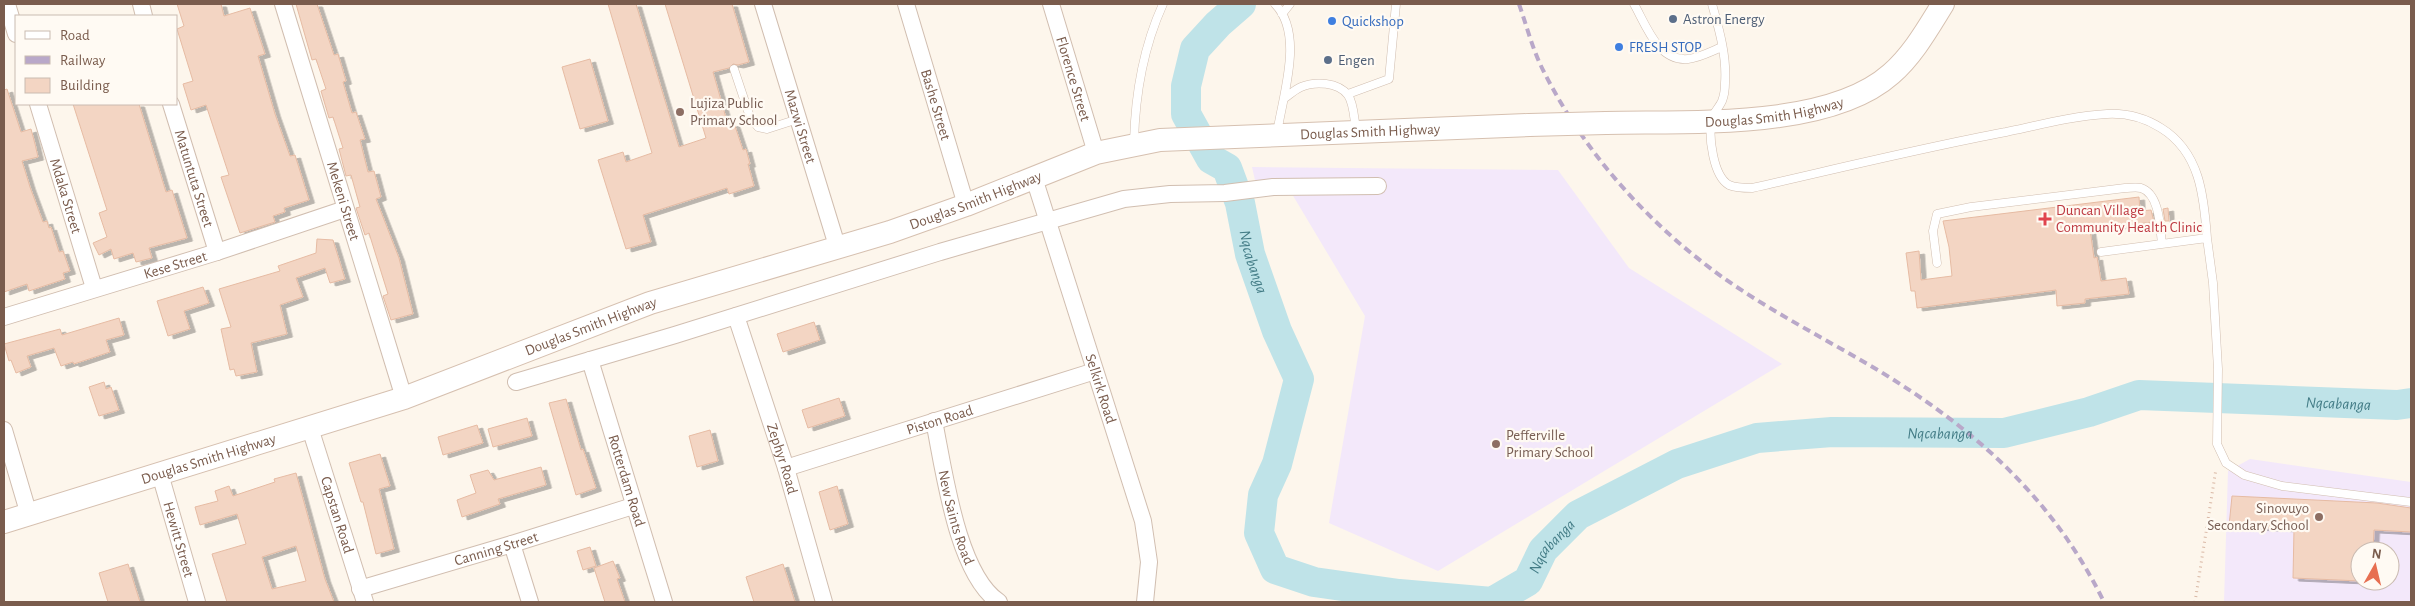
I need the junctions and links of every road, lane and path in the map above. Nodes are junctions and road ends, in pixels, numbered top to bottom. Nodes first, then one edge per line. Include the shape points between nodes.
1 (7, 4) edge
2 (283, 4) edge
3 (763, 4) edge
4 (906, 4) edge
5 (1051, 4) edge
6 (1163, 4) edge
7 (1290, 4) edge
8 (1396, 4) edge
9 (1634, 4) edge
10 (1712, 4) edge
11 (1943, 4) edge
12 (1278, 8) edge
13 (15, 31) edge
14 (1722, 48) junction
15 (734, 69) dead end
16 (1348, 94) junction
17 (1286, 98) junction
18 (38, 105) edge
19 (171, 105) edge
20 (798, 119) junction
21 (1711, 120) junction
22 (1356, 132) junction
23 (1277, 135) junction
24 (1134, 143) junction
25 (1096, 153) junction
26 (1034, 178) junction
27 (1378, 186) dead end
28 (966, 205) junction
29 (345, 209) junction
30 (1046, 220) junction
31 (2207, 238) junction
32 (2162, 244) junction
33 (838, 249) junction
34 (217, 252) junction
35 (2101, 252) dead end
36 (1937, 263) dead end
37 (94, 288) junction
38 (736, 316) junction
39 (4, 317) edge
40 (590, 360) junction
41 (1095, 370) junction
42 (516, 382) dead end
43 (404, 398) junction
44 (934, 421) junction
45 (310, 428) junction
46 (4, 430) edge
47 (2219, 451) junction
48 (786, 468) junction
49 (160, 474) junction
50 (2411, 502) edge
51 (633, 506) junction
52 (29, 515) junction
53 (4, 522) edge
54 (512, 544) junction
55 (362, 595) edge
56 (197, 602) edge
57 (530, 602) edge
58 (664, 602) edge
59 (824, 602) edge
60 (999, 602) edge
61 (1145, 602) edge
62 (2195, 602) edge

1 - 13 street
2 - 29 street, Mekeni Street
3 - 20 street, Mazwi Street
4 - 28 street, Bashe Street
5 - 25 street, Florence Street
6 - 24 lane via 1144,59
7 - 12 lane
8 - 16 lane via 1389,79
9 - 14 lane via 1661,50 1669,55 1688,59
10 - 14 lane
11 - 21 street, Douglas Smith Highway via 1908,57 1870,90 1815,111
12 - 17 lane via 1288,28
14 - 21 lane via 1723,100
15 - 20 lane via 750,117 758,127 767,129
16 - 17 lane via 1321,83 1300,87
16 - 22 lane
17 - 23 lane
18 - 37 street, Mdaka Street
19 - 34 street, Matuntuta Street
20 - 33 street, Mazwi Street
21 - 22 street, Douglas Smith Highway, bridge
21 - 31 lane via 1714,165 1719,175 1728,184 1752,188 1951,142 2089,116 2129,115 2162,128 2179,142 2189,157 2203,191
22 - 23 street, Douglas Smith Highway
23 - 24 street, Douglas Smith Highway
24 - 25 street, Douglas Smith Highway
25 - 26 street, Douglas Smith Highway
26 - 28 street, Douglas Smith Highway
26 - 30 street, Selkirk Road
27 - 30 street via 1273,187 1124,198
28 - 33 street, Douglas Smith Highway
29 - 34 street, Kese Street
29 - 43 street, Mekeni Street
30 - 38 street
30 - 41 street, Selkirk Road
31 - 32 lane
31 - 47 lane via 2218,369
32 - 35 lane
32 - 36 lane via 2157,210 2149,192 2125,188 1937,214 1933,231
33 - 43 street, Douglas Smith Highway via 650,303
34 - 37 street, Kese Street
37 - 39 street, Kese Street
38 - 40 street
38 - 48 street, Zephyr Road
40 - 42 street
40 - 51 street, Rotterdam Road
41 - 44 street, Piston Road
41 - 61 street, Selkirk Road via 1146,535 1149,562
43 - 45 street, Douglas Smith Highway
44 - 48 street, Piston Road
44 - 60 street, New Saints Road via 965,554 976,579
45 - 49 street, Douglas Smith Highway
45 - 55 street, Capstan Road
46 - 52 street
47 - 50 lane via 2230,466 2244,474 2282,486
47 - 62 path
48 - 59 street, Zephyr Road
49 - 52 street, Douglas Smith Highway
49 - 56 street, Hewitt Street
51 - 54 street, Canning Street
51 - 58 street, Rotterdam Road
52 - 53 street, Douglas Smith Highway
54 - 55 street, Canning Street
54 - 57 street

